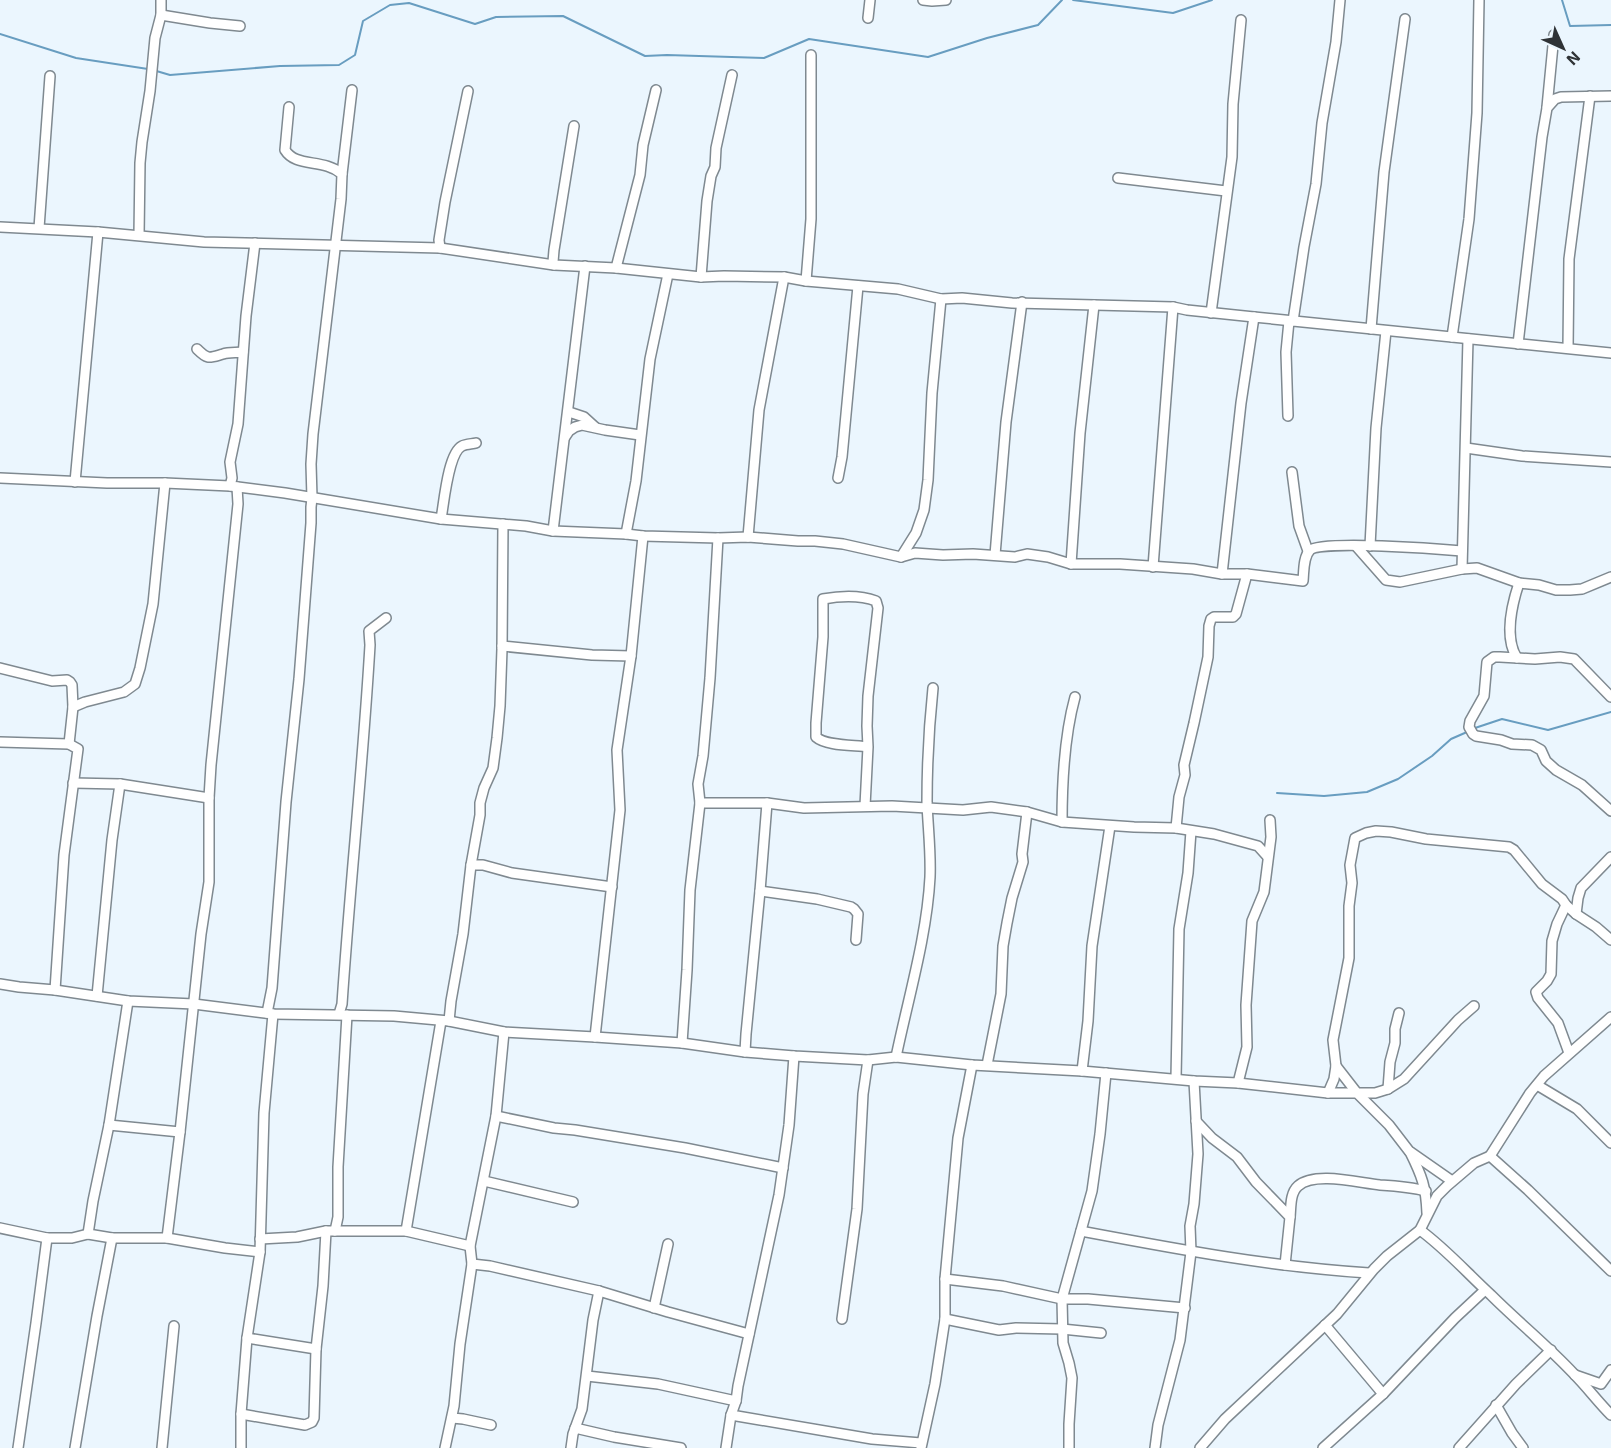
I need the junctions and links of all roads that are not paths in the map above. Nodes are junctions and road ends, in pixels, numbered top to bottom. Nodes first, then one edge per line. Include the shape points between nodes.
1 (161, 0) edge
2 (870, 0) edge
3 (922, 0) edge
4 (946, 0) edge
5 (1340, 0) edge
6 (1479, 0) edge
7 (161, 15) junction
8 (868, 18) dead end
9 (1241, 20) dead end
10 (1405, 20) dead end
11 (240, 26) dead end
12 (1554, 35) dead end
13 (811, 55) dead end
14 (732, 75) dead end
15 (50, 76) dead end
16 (352, 90) dead end
17 (656, 90) dead end
18 (468, 91) dead end
19 (1590, 96) junction
20 (1611, 96) edge
21 (289, 107) dead end
22 (1547, 108) junction
23 (574, 126) dead end
24 (342, 174) junction
25 (1118, 178) dead end
26 (1226, 191) junction
27 (0, 227) edge
28 (39, 228) junction
29 (98, 232) junction
30 (139, 235) junction
31 (255, 243) junction
32 (335, 245) junction
33 (440, 248) junction
34 (554, 265) junction
35 (585, 266) junction
36 (616, 268) junction
37 (668, 274) junction
38 (701, 277) junction
39 (784, 277) junction
40 (806, 281) junction
41 (858, 286) junction
42 (941, 298) junction
43 (1022, 302) junction
44 (1094, 305) junction
45 (1173, 307) junction
46 (1211, 313) junction
47 (1254, 317) junction
48 (1291, 321) junction
49 (1371, 329) junction
50 (1386, 331) junction
51 (1452, 337) junction
52 (1468, 339) junction
53 (1518, 344) junction
54 (1568, 348) junction
55 (197, 349) dead end
56 (243, 352) junction
57 (1611, 353) edge
58 (568, 414) junction
59 (1288, 416) dead end
60 (595, 427) junction
61 (640, 435) junction
62 (564, 438) junction
63 (476, 443) dead end
64 (1466, 448) junction
65 (1611, 462) edge
66 (1292, 472) dead end
67 (0, 478) edge
68 (838, 478) dead end
69 (75, 482) junction
70 (165, 483) junction
71 (234, 487) junction
72 (312, 498) junction
73 (441, 519) junction
74 (503, 524) junction
75 (553, 531) junction
76 (627, 534) junction
77 (643, 536) junction
78 (748, 537) junction
79 (718, 538) junction
80 (1356, 546) junction
81 (1370, 546) junction
82 (1308, 551) junction
83 (1462, 551) junction
84 (995, 555) junction
85 (901, 557) junction
86 (1071, 564) junction
87 (1153, 567) junction
88 (1462, 569) junction
89 (1222, 574) junction
90 (1247, 574) junction
91 (1611, 577) edge
92 (1519, 583) junction
93 (386, 618) dead end
94 (1510, 644) junction
95 (502, 646) junction
96 (631, 656) junction
97 (1500, 657) junction
98 (1517, 658) junction
99 (0, 668) edge
100 (933, 688) dead end
101 (1075, 697) dead end
102 (1611, 697) edge
103 (73, 707) junction
104 (0, 742) edge
105 (69, 744) junction
106 (868, 747) junction
107 (73, 783) junction
108 (120, 784) junction
109 (209, 798) junction
110 (700, 803) junction
111 (767, 803) junction
112 (865, 806) junction
113 (927, 807) junction
114 (1611, 811) edge
115 (1027, 812) junction
116 (1270, 820) dead end
117 (1062, 822) junction
118 (1110, 826) junction
119 (1176, 828) junction
120 (1191, 831) junction
121 (1267, 856) junction
122 (1611, 857) edge
123 (471, 865) junction
124 (612, 888) junction
125 (760, 891) junction
126 (1566, 905) junction
127 (1576, 914) junction
128 (856, 940) dead end
129 (1611, 940) edge
130 (0, 984) edge
131 (55, 990) junction
132 (97, 996) junction
133 (128, 1000) junction
134 (194, 1004) junction
135 (1474, 1006) dead end
136 (270, 1013) junction
137 (1399, 1013) dead end
138 (343, 1015) junction
139 (1611, 1017) edge
140 (445, 1021) junction
141 (504, 1032) junction
142 (595, 1037) junction
143 (682, 1044) junction
144 (745, 1052) junction
145 (1569, 1053) junction
146 (794, 1056) junction
147 (896, 1058) junction
148 (868, 1060) junction
149 (972, 1065) junction
150 (987, 1065) junction
151 (1336, 1066) junction
152 (1082, 1071) junction
153 (1106, 1073) junction
154 (1176, 1078) junction
155 (1194, 1081) junction
156 (1238, 1083) junction
157 (1537, 1084) junction
158 (1388, 1089) junction
159 (1328, 1093) junction
160 (1357, 1093) junction
161 (496, 1116) junction
162 (1196, 1121) junction
163 (109, 1125) junction
164 (180, 1132) junction
165 (1611, 1143) edge
166 (1409, 1151) junction
167 (1490, 1156) junction
168 (783, 1168) junction
169 (484, 1181) junction
170 (1452, 1181) junction
171 (1426, 1191) junction
172 (573, 1202) dead end
173 (1290, 1216) junction
174 (1427, 1216) junction
175 (0, 1228) edge
176 (1420, 1230) junction
177 (330, 1231) junction
178 (406, 1231) junction
179 (1081, 1231) junction
180 (88, 1234) junction
181 (47, 1238) junction
182 (112, 1238) junction
183 (167, 1238) junction
184 (260, 1239) junction
185 (668, 1244) dead end
186 (470, 1246) junction
187 (260, 1252) junction
188 (1191, 1252) junction
189 (472, 1264) junction
190 (1285, 1265) junction
191 (1611, 1271) edge
192 (1370, 1273) junction
193 (945, 1279) junction
194 (1485, 1290) junction
195 (599, 1291) junction
196 (1062, 1299) junction
197 (654, 1308) junction
198 (1185, 1308) junction
199 (945, 1319) junction
200 (842, 1320) dead end
201 (1325, 1325) junction
202 (174, 1326) dead end
203 (1062, 1329) junction
204 (1101, 1333) dead end
205 (749, 1334) junction
206 (247, 1338) junction
207 (316, 1349) junction
208 (1551, 1350) junction
209 (1611, 1370) edge
210 (1575, 1375) junction
211 (587, 1376) junction
212 (1601, 1384) junction
213 (1383, 1394) junction
214 (736, 1401) junction
215 (1496, 1405) junction
216 (1602, 1405) junction
217 (241, 1414) junction
218 (731, 1415) junction
219 (1611, 1415) edge
220 (452, 1418) junction
221 (490, 1425) dead end
222 (575, 1428) junction
223 (921, 1445) edge
224 (18, 1448) edge
225 (75, 1448) edge
226 (162, 1448) edge
227 (241, 1448) edge
228 (445, 1448) edge
229 (571, 1448) edge
230 (681, 1448) edge
231 (726, 1448) edge
232 (1069, 1448) edge
233 (1155, 1448) edge
234 (1200, 1448) edge
235 (1323, 1448) edge
236 (1459, 1448) edge
237 (1523, 1448) edge

1 - 7 street
2 - 8 street
3 - 4 street
5 - 48 street via 1316,184
6 - 51 street via 1477,113 1469,219
7 - 11 street
7 - 30 street via 142,142
9 - 26 street via 1232,157
10 - 49 street via 1384,172
12 - 22 street
13 - 40 street via 811,219
14 - 38 street via 706,201
15 - 28 street
16 - 24 street
17 - 36 street via 640,175
18 - 33 street via 445,202
19 - 20 street
19 - 22 street via 1556,99
19 - 54 street via 1569,259
21 - 24 street via 285,150 289,156 329,165
22 - 53 street
23 - 34 street
24 - 32 street
25 - 26 street
26 - 46 street
27 - 28 street
28 - 29 street
29 - 30 street
29 - 69 street
30 - 31 street
31 - 32 street
31 - 56 street
32 - 33 street
32 - 72 street via 313,434
33 - 34 street
34 - 35 street
35 - 36 street
35 - 58 street
36 - 37 street
37 - 38 street
37 - 61 street via 650,359
38 - 39 street
39 - 40 street
39 - 78 street via 759,410
40 - 41 street
41 - 42 street
41 - 68 street
42 - 43 street
42 - 85 street via 924,510
43 - 44 street
43 - 84 street via 1006,422
44 - 45 street
44 - 86 street
45 - 46 street
45 - 87 street
46 - 47 street
47 - 48 street
47 - 89 street
48 - 49 street
48 - 59 street via 1286,352
49 - 50 street
50 - 51 street
50 - 81 street
51 - 52 street
52 - 53 street
52 - 64 street
53 - 54 street
54 - 57 street
55 - 56 street via 210,358
56 - 71 street via 238,423 230,462
58 - 60 street via 584,417
58 - 62 street
60 - 61 street
60 - 62 street via 579,425
61 - 76 street
62 - 75 street
63 - 73 street via 463,445 452,460
64 - 65 street
64 - 83 street
66 - 82 street via 1299,526
67 - 69 street
69 - 70 street
70 - 71 street
70 - 103 street via 153,604 135,684 124,692
71 - 72 street
71 - 109 street via 238,504
72 - 73 street
72 - 136 street
73 - 74 street
74 - 75 street
74 - 95 street
75 - 76 street
76 - 77 street
77 - 79 street
77 - 96 street
78 - 79 street
78 - 85 street via 843,544
79 - 110 street via 710,678 698,784
80 - 81 street
80 - 82 street via 1326,545
80 - 88 street via 1386,580 1400,582
81 - 83 street
82 - 90 street via 1303,580
83 - 88 street
84 - 85 street via 915,553
84 - 86 street via 1027,554
86 - 87 street
87 - 89 street
88 - 92 street via 1477,568
89 - 90 street
90 - 119 street via 1236,614 1214,617 1209,626 1208,657 1184,765
91 - 92 street via 1570,590
92 - 94 street via 1512,603
93 - 138 street via 369,631
94 - 97 street
94 - 98 street
95 - 96 street
95 - 123 street via 493,768 480,803
96 - 124 street via 617,750 620,810
97 - 98 street
97 - 114 street via 1486,662 1484,696 1472,716 1470,730 1476,736 1541,750 1556,770 1582,785
98 - 102 street via 1574,659
99 - 103 street via 52,681 67,680 72,686
100 - 113 street
101 - 117 street via 1065,752
103 - 105 street
104 - 105 street
105 - 107 street via 78,749
106 - 106 street via 827,742 816,736 823,599 876,601
106 - 112 street
107 - 108 street
107 - 131 street
108 - 109 street
108 - 132 street
109 - 134 street via 209,882
110 - 111 street
110 - 143 street via 690,890
111 - 112 street via 804,808
111 - 125 street
112 - 113 street
113 - 115 street via 991,807
113 - 147 street via 929,890
115 - 117 street
115 - 150 street via 1023,862 1007,923 1001,994
116 - 121 street
117 - 118 street
118 - 119 street
118 - 152 street via 1092,946
119 - 120 street
120 - 121 street via 1258,846
120 - 154 street via 1179,929
121 - 156 street via 1264,892 1252,921 1247,1047
122 - 127 street via 1581,888
123 - 124 street
123 - 140 street
124 - 142 street
125 - 128 street via 853,908 858,914
125 - 144 street
126 - 127 street
126 - 145 street via 1552,941 1551,974 1536,992 1558,1023
126 - 151 street via 1509,847 1376,831 1355,838 1350,865 1349,958 1333,1040
127 - 129 street
130 - 131 street
131 - 132 street
132 - 133 street
133 - 134 street
133 - 163 street
134 - 136 street
134 - 164 street
135 - 158 street via 1404,1079
136 - 138 street
136 - 184 street
137 - 158 street
138 - 140 street
138 - 177 street via 338,1217
139 - 145 street
140 - 141 street
140 - 178 street
141 - 142 street
141 - 161 street
142 - 143 street
143 - 144 street
144 - 146 street
145 - 157 street
146 - 148 street
146 - 168 street
147 - 148 street
147 - 149 street
148 - 200 street via 857,1209
149 - 150 street
149 - 193 street via 958,1138
150 - 152 street
151 - 159 street
151 - 160 street
152 - 153 street
153 - 154 street
153 - 179 street via 1092,1191
154 - 155 street
155 - 156 street
155 - 162 street
156 - 159 street
157 - 165 street via 1577,1109
157 - 167 street
158 - 160 street
159 - 160 street
160 - 166 street
161 - 168 street
161 - 169 street
162 - 173 street via 1237,1157
162 - 188 street via 1198,1154
163 - 164 street
163 - 180 street
164 - 183 street
166 - 170 street
166 - 171 street
167 - 170 street
167 - 191 street
168 - 205 street
169 - 172 street
169 - 186 street
170 - 174 street via 1437,1196
171 - 173 street via 1350,1180 1305,1182 1291,1198
171 - 174 street
173 - 190 street
174 - 176 street
175 - 181 street
176 - 192 street
176 - 194 street
177 - 178 street
177 - 184 street
177 - 207 street
178 - 186 street
179 - 188 street
179 - 196 street
180 - 181 street
180 - 182 street
181 - 224 street
182 - 183 street
182 - 225 street
183 - 187 street
184 - 187 street
185 - 197 street
186 - 189 street
187 - 206 street
188 - 190 street
188 - 198 street
189 - 195 street
189 - 220 street
190 - 192 street
192 - 201 street
193 - 196 street
193 - 199 street
194 - 208 street
194 - 213 street
195 - 197 street
195 - 211 street
196 - 198 street
196 - 203 street
197 - 205 street
198 - 233 street
199 - 203 street via 999,1330
199 - 223 street
201 - 213 street
201 - 234 street via 1225,1419
202 - 226 street
203 - 204 street
203 - 232 street via 1072,1378
205 - 214 street
206 - 207 street
206 - 217 street
207 - 217 street via 312,1422 305,1425
208 - 210 street
208 - 215 street
209 - 212 street
210 - 212 street
210 - 216 street
211 - 214 street via 658,1384
211 - 222 street
212 - 216 street via 1598,1399
213 - 235 street
214 - 218 street
215 - 236 street
215 - 237 street
216 - 219 street
217 - 227 street
218 - 223 street
218 - 231 street
220 - 221 street
220 - 228 street
222 - 229 street
222 - 230 street

